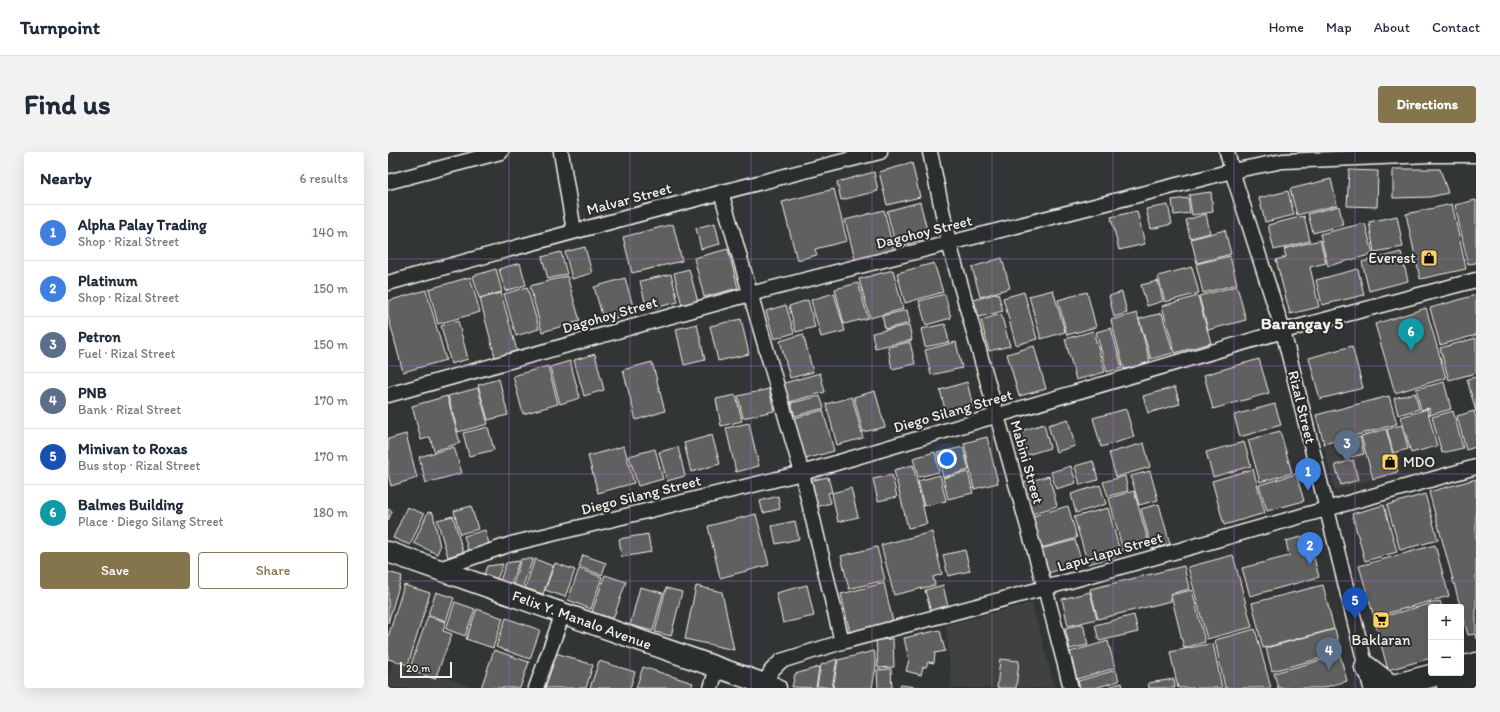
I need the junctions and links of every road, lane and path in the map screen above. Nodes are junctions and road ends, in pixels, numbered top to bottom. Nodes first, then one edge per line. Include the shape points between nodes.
1 (501, 152) edge
2 (561, 152) edge
3 (880, 152) edge
4 (930, 152) edge
5 (1227, 152) edge
6 (1476, 155) edge
7 (1232, 171) junction
8 (388, 182) edge
9 (721, 192) junction
10 (574, 231) junction
11 (949, 244) junction
12 (1476, 280) edge
13 (388, 284) edge
14 (750, 294) junction
15 (1283, 331) junction
16 (388, 395) edge
17 (996, 416) junction
18 (1476, 467) edge
19 (802, 473) junction
20 (1327, 509) junction
21 (388, 552) edge
22 (439, 569) junction
23 (1045, 588) junction
24 (563, 613) junction
25 (842, 642) junction
26 (1476, 664) edge
27 (1366, 667) joint
28 (1464, 667) edge
29 (717, 668) junction
30 (1431, 676) edge
31 (1476, 680) edge
32 (770, 686) edge
33 (536, 688) edge
34 (711, 688) edge
35 (1071, 688) edge
36 (1385, 688) edge
37 (1448, 688) edge

1 - 8 street
2 - 10 street
3 - 9 street, Malvar Street
4 - 11 street, Mabini Street
5 - 7 street, Rizal Street
6 - 7 street, Dagohoy Street via 1283,161
7 - 11 street, Dagohoy Street
7 - 15 street, Rizal Street
9 - 10 street, Malvar Street
9 - 14 street
10 - 13 street, Malvar Street
11 - 14 street, Dagohoy Street
11 - 17 street, Mabini Street
12 - 15 street, Diego Silang Street
14 - 16 street, Dagohoy Street
14 - 19 street
15 - 17 street, Diego Silang Street
15 - 20 street, Rizal Street
17 - 19 street, Diego Silang Street
17 - 23 street, Mabini Street
18 - 20 street, Lapu-lapu Street
19 - 22 street, Diego Silang Street via 511,544
19 - 25 street
20 - 23 street, Lapu-lapu Street
20 - 27 street, Rizal Street
21 - 22 main road, Felix Y. Manalo Avenue
22 - 24 main road, Felix Y. Manalo Avenue
23 - 25 street, Lapu-lapu Street
23 - 35 street, Mabini Street
24 - 29 main road, Felix Y. Manalo Avenue
24 - 33 street
25 - 32 street, Lapu-lapu Street via 781,661 770,671
26 - 28 main road
27 - 36 main road
29 - 32 main road, Felix Y. Manalo Avenue
29 - 34 street
30 - 36 main road
31 - 37 main road

